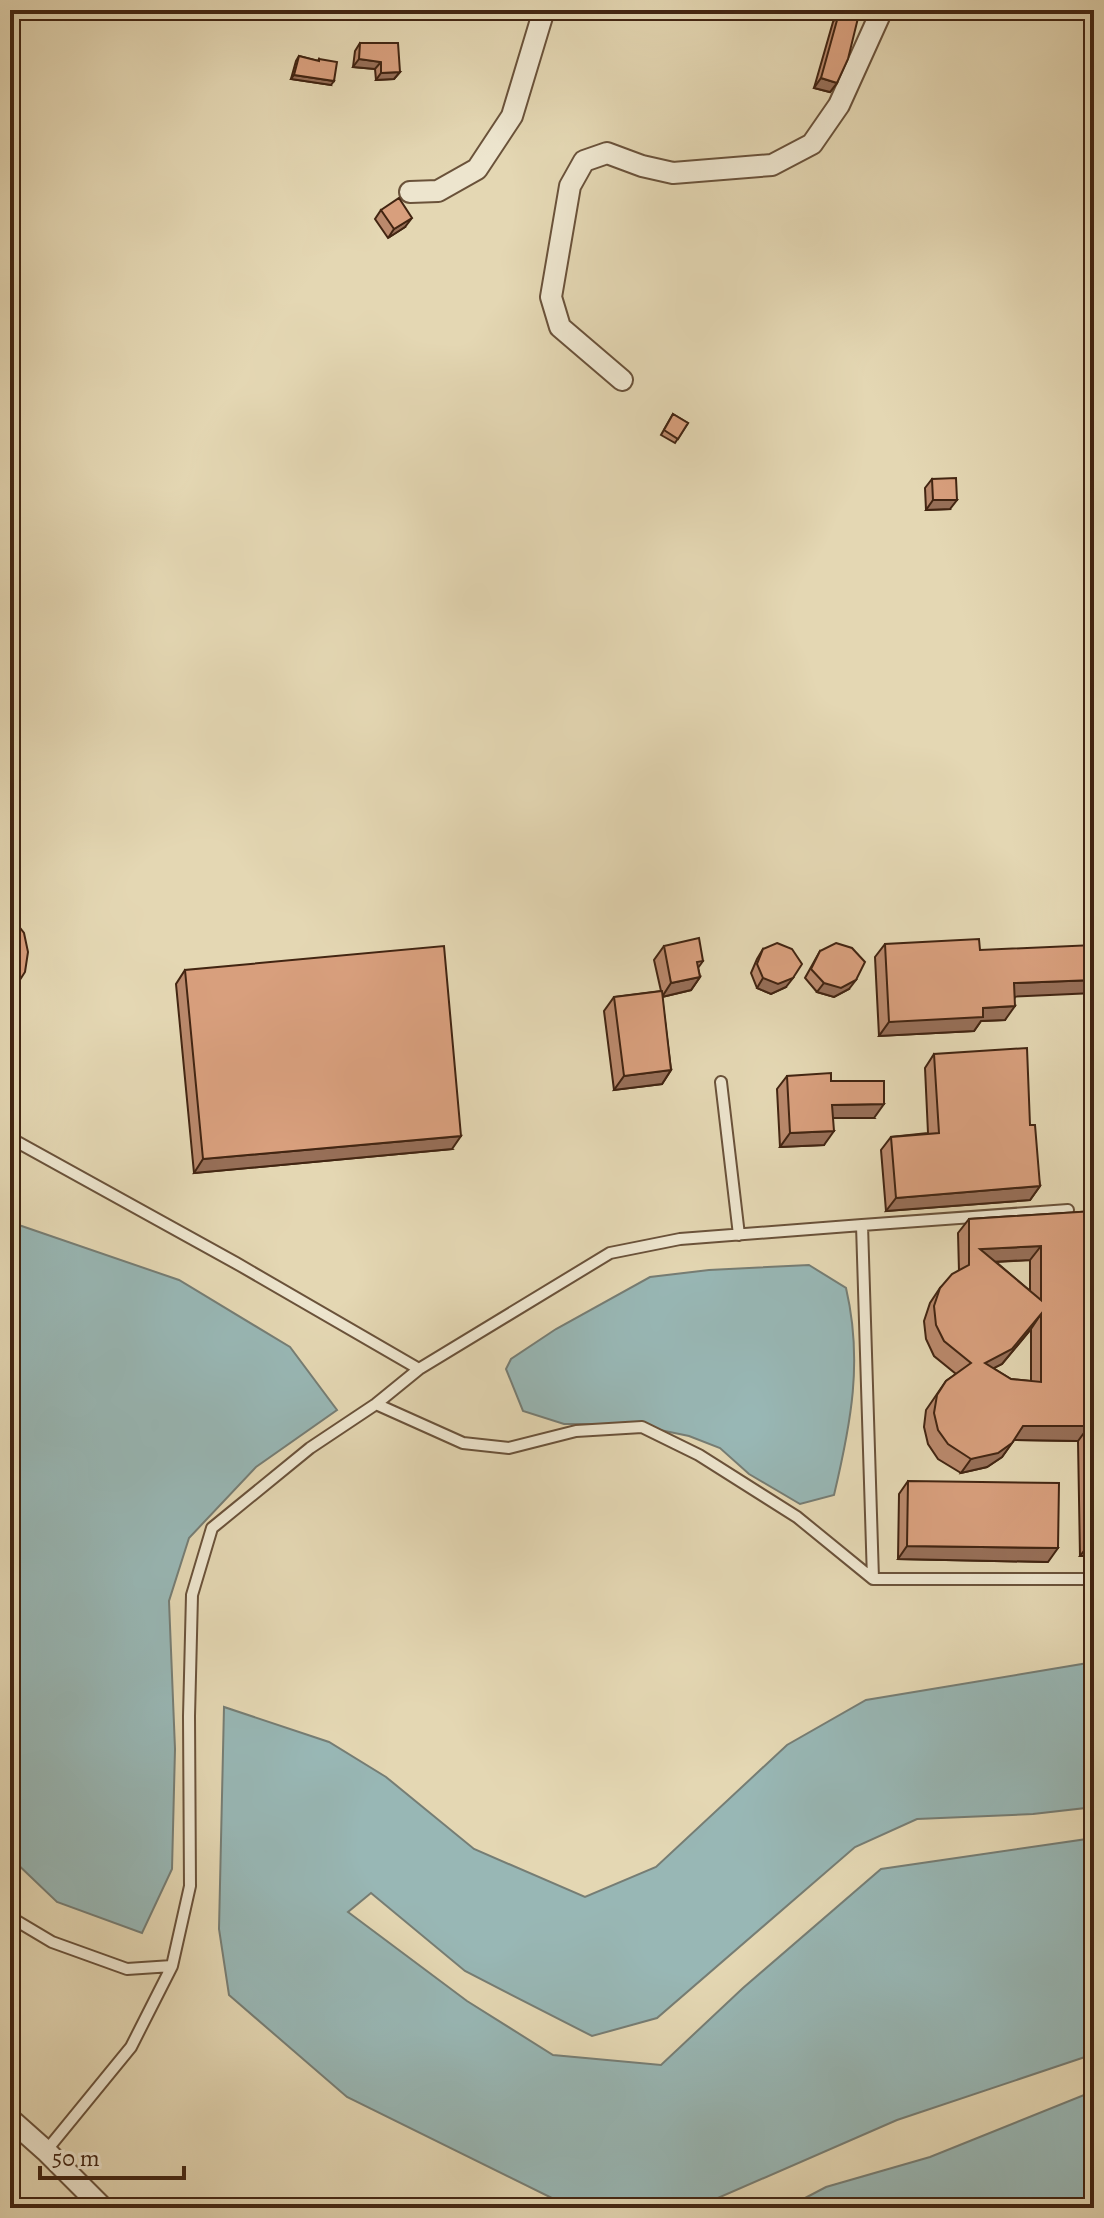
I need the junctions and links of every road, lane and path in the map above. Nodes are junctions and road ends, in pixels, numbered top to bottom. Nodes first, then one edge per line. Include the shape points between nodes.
1 (544, 10) edge
2 (882, 10) edge
3 (410, 192) dead end
4 (622, 380) dead end
5 (721, 1082) dead end
6 (10, 1138) edge
7 (1068, 1210) edge
8 (862, 1225) junction
9 (739, 1235) junction
10 (419, 1369) junction
11 (376, 1404) junction
12 (873, 1579) junction
13 (1094, 1579) edge
14 (10, 1917) edge
15 (172, 1966) junction
16 (10, 2119) edge
17 (46, 2151) junction
18 (103, 2208) edge

1 - 3 street via 512,116 477,169 438,191
2 - 4 street via 839,105 812,144 772,165 673,173 607,153 584,161 570,186 551,297 560,327
5 - 9 lane
6 - 10 lane
7 - 8 lane
8 - 9 lane
8 - 12 lane
9 - 10 lane via 680,1239 610,1253
10 - 11 lane
11 - 12 lane via 463,1443 509,1448 576,1431 642,1427 699,1455 797,1517
11 - 15 lane via 310,1448 212,1528 192,1595 190,1886
12 - 13 lane
14 - 15 lane via 52,1942 127,1969
15 - 17 lane via 131,2047
16 - 17 street
17 - 18 street

